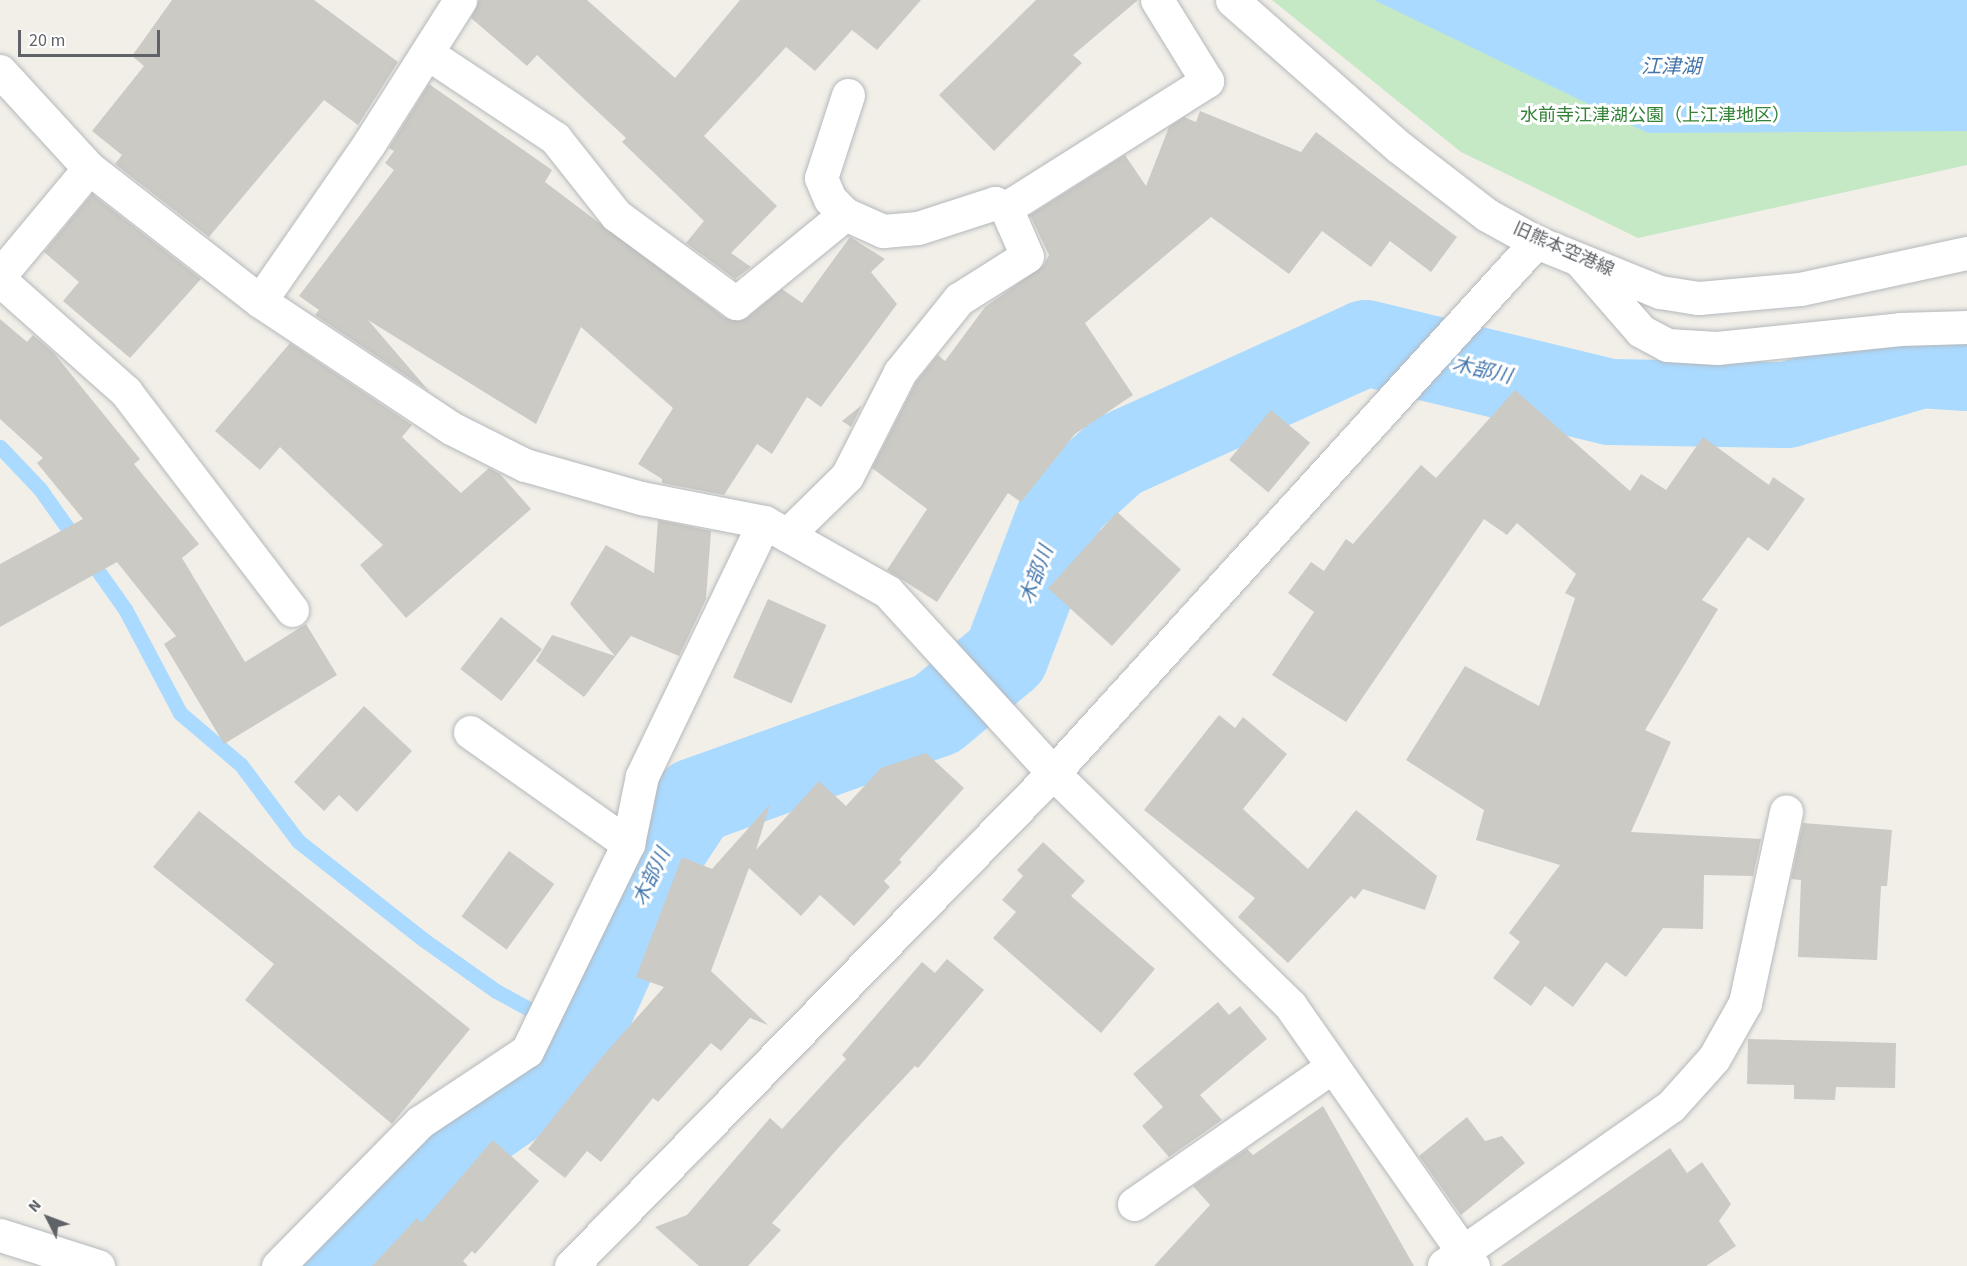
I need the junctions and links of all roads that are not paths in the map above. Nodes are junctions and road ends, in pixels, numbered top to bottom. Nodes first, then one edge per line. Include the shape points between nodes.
1 (460, 0) edge
2 (1157, 0) edge
3 (1232, 0) edge
4 (427, 53) junction
5 (0, 71) edge
6 (848, 95) dead end
7 (89, 168) junction
8 (1006, 208) junction
9 (845, 214) junction
10 (1536, 242) junction
11 (1967, 253) edge
12 (1578, 258) junction
13 (0, 275) edge
14 (0, 280) edge
15 (260, 301) junction
16 (1967, 327) edge
17 (775, 529) junction
18 (292, 610) dead end
19 (470, 732) dead end
20 (1053, 773) junction
21 (1786, 811) dead end
22 (628, 844) junction
23 (1332, 1067) junction
24 (1134, 1204) dead end
25 (0, 1235) edge
26 (1459, 1262) edge
27 (77, 1263) edge
28 (278, 1266) edge
29 (571, 1266) edge

1 - 4 street
2 - 8 street via 1207,81
3 - 10 street, 旧熊本空港線 via 1399,147 1487,214
4 - 9 street via 555,138 616,215 736,303
4 - 15 street
5 - 7 street
6 - 9 street via 821,178 830,199
7 - 13 street
7 - 15 street
8 - 9 street via 995,203 918,228 883,231
8 - 17 street via 1027,256 959,299 900,372 847,476
10 - 12 street, 旧熊本空港線
10 - 20 street
11 - 12 street, 旧熊本空港線 via 1800,289 1699,297 1660,292
12 - 16 street via 1641,332 1667,345 1717,348 1900,329
14 - 18 street via 126,392
15 - 17 street via 451,428 525,465 640,498
17 - 20 street via 888,592
17 - 22 street via 642,776
19 - 22 street
20 - 23 street via 1290,1005
20 - 29 street
21 - 26 street via 1745,1003 1714,1058 1671,1107
22 - 28 street via 527,1052 420,1122
23 - 24 street
23 - 26 street
25 - 27 street

